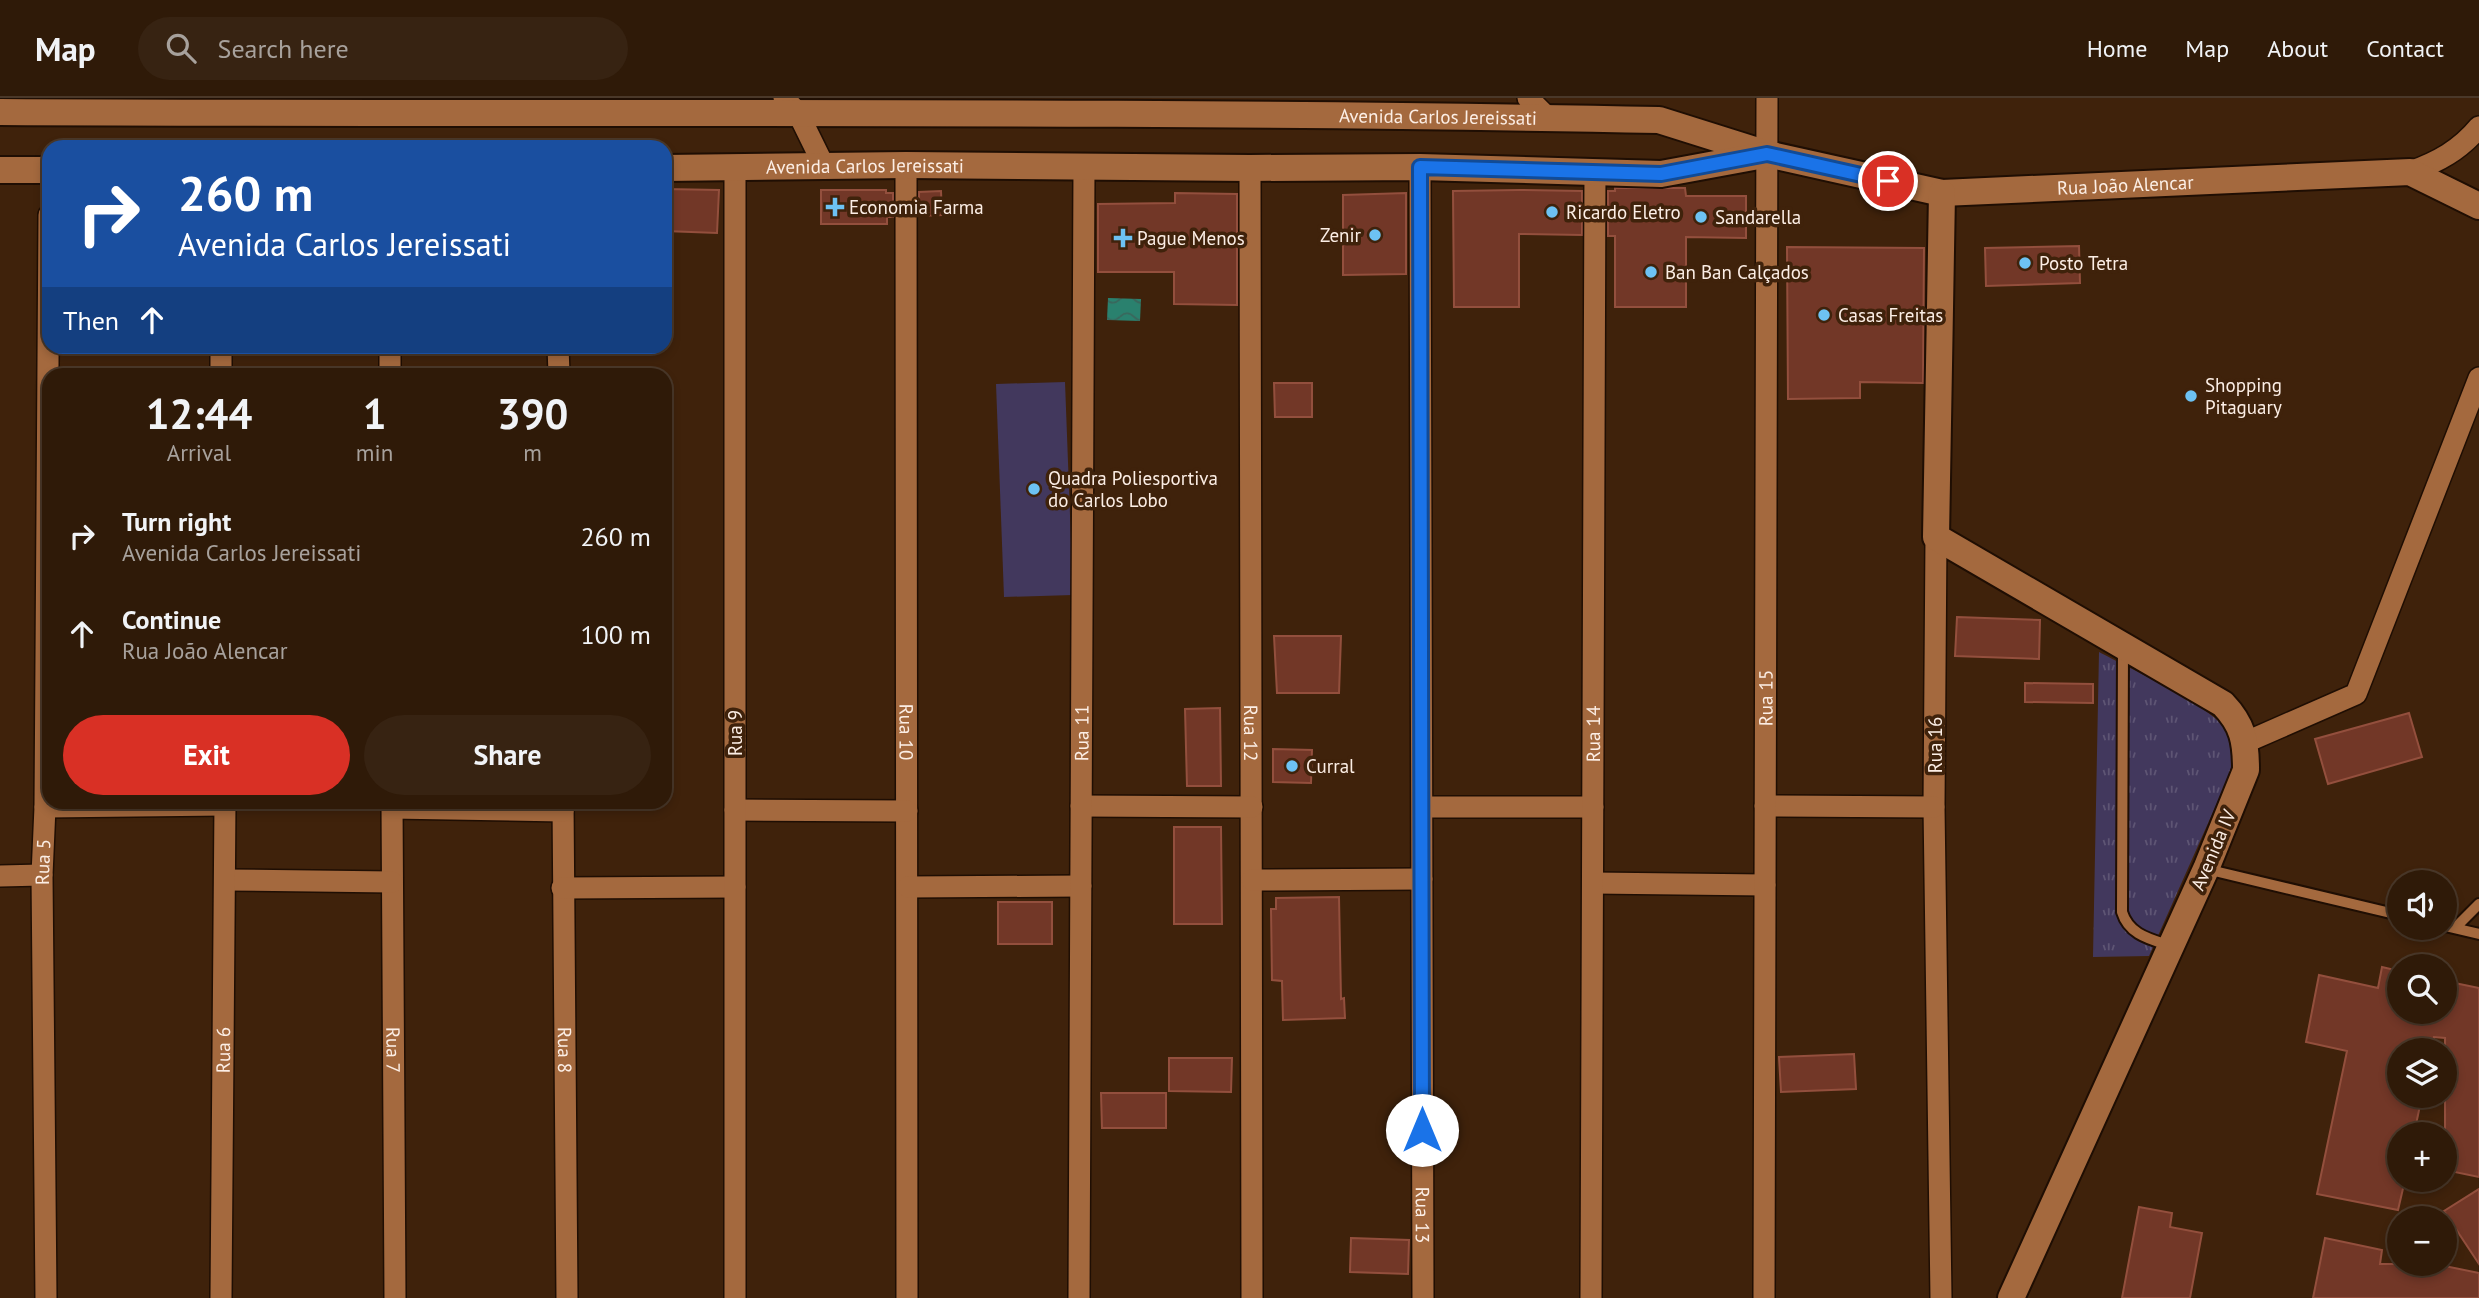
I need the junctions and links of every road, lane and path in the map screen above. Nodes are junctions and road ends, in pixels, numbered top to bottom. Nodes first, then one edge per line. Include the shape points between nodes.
1 (1287, 98) edge
2 (1528, 98) edge
3 (1767, 98) edge
4 (78, 105) edge
5 (791, 105) edge
6 (329, 106) edge
7 (556, 106) edge
8 (1044, 106) edge
9 (0, 112) edge
10 (1306, 117) junction
11 (1548, 118) junction
12 (2479, 127) edge
13 (1767, 154) junction
14 (906, 165) junction
15 (824, 166) junction
16 (1084, 167) junction
17 (1420, 167) junction
18 (672, 168) edge
19 (735, 168) junction
20 (1250, 168) junction
21 (0, 170) edge
22 (42, 170) edge
23 (1595, 171) junction
24 (2410, 172) junction
25 (1942, 192) junction
26 (2479, 206) edge
27 (2479, 378) edge
28 (1936, 537) junction
29 (2123, 646) junction
30 (2244, 743) junction
31 (1081, 806) junction
32 (1765, 806) junction
33 (1252, 807) junction
34 (1423, 807) junction
35 (1593, 807) junction
36 (1934, 807) junction
37 (45, 809) edge
38 (225, 809) edge
39 (392, 809) edge
40 (563, 809) edge
41 (735, 810) junction
42 (907, 811) junction
43 (2206, 869) junction
44 (0, 876) edge
45 (42, 876) junction
46 (1422, 879) junction
47 (225, 880) junction
48 (1252, 880) junction
49 (392, 882) junction
50 (1593, 883) junction
51 (1765, 885) junction
52 (1081, 886) junction
53 (735, 887) junction
54 (908, 887) junction
55 (562, 888) junction
56 (2479, 904) edge
57 (2387, 912) edge
58 (2457, 921) edge
59 (2457, 929) edge
60 (2479, 934) edge
61 (2171, 946) junction
62 (46, 1298) edge
63 (221, 1298) edge
64 (395, 1298) edge
65 (567, 1298) edge
66 (735, 1298) edge
67 (907, 1298) edge
68 (1079, 1298) edge
69 (1251, 1298) edge
70 (1423, 1298) edge
71 (1591, 1298) edge
72 (1764, 1298) edge
73 (1941, 1298) edge
74 (2011, 1298) edge

1 - 10 street
2 - 11 street
3 - 13 street, Rua 15
4 - 6 street, Avenida Carlos Jereissati
4 - 9 street, Avenida Carlos Jereissati
5 - 7 street, Avenida Carlos Jereissati
5 - 8 street, Avenida Carlos Jereissati
5 - 15 street
6 - 7 street, Avenida Carlos Jereissati
8 - 10 street, Avenida Carlos Jereissati
10 - 11 street, Avenida Carlos Jereissati
11 - 13 street, Avenida Carlos Jereissati via 1659,120
12 - 24 street via 2451,153
13 - 23 street, Avenida Carlos Jereissati via 1661,174
13 - 25 street, Rua João Alencar
13 - 32 street, Rua 15
14 - 15 street, Avenida Carlos Jereissati
14 - 16 street, Avenida Carlos Jereissati
14 - 42 street, Rua 10
15 - 19 street, Avenida Carlos Jereissati
16 - 20 street, Avenida Carlos Jereissati
16 - 31 street, Rua 11
17 - 20 street, Avenida Carlos Jereissati
17 - 23 street, Avenida Carlos Jereissati
17 - 34 street, Rua 13
18 - 19 street, Avenida Carlos Jereissati
19 - 41 street, Rua 9
20 - 33 street, Rua 12
21 - 22 street
23 - 35 street, Rua 14
24 - 25 street, Rua João Alencar
24 - 26 street, Rua João Alencar
25 - 28 street, Rua 16
27 - 30 street via 2356,694
28 - 29 street, Avenida IV
28 - 36 street, Rua 16
29 - 30 street, Avenida IV via 2222,704 2237,718
29 - 61 lane via 2122,912 2131,929
30 - 43 street, Avenida IV via 2246,770
31 - 33 street
31 - 52 street, Rua 11
32 - 36 street
32 - 51 street, Rua 15
33 - 48 street, Rua 12
34 - 35 street
34 - 46 street, Rua 13
35 - 50 street, Rua 14
36 - 73 street, Rua 16
37 - 45 street, Rua 5
38 - 47 street, Rua 6
39 - 49 street, Rua 7
40 - 55 street, Rua 8
41 - 42 street
41 - 53 street, Rua 9
42 - 54 street, Rua 10
43 - 57 lane
43 - 61 street, Avenida IV
44 - 45 street
45 - 62 street, Rua 5
46 - 48 street
46 - 70 street, Rua 13
47 - 49 street
47 - 63 street, Rua 6
48 - 69 street, Rua 12
49 - 64 street, Rua 7
50 - 51 street
50 - 71 street, Rua 14
51 - 72 street, Rua 15
52 - 54 street
52 - 68 street, Rua 11
53 - 55 street
53 - 66 street, Rua 9
54 - 67 street, Rua 10
55 - 65 street, Rua 8
56 - 58 lane
59 - 60 lane
61 - 74 street, Avenida IV

